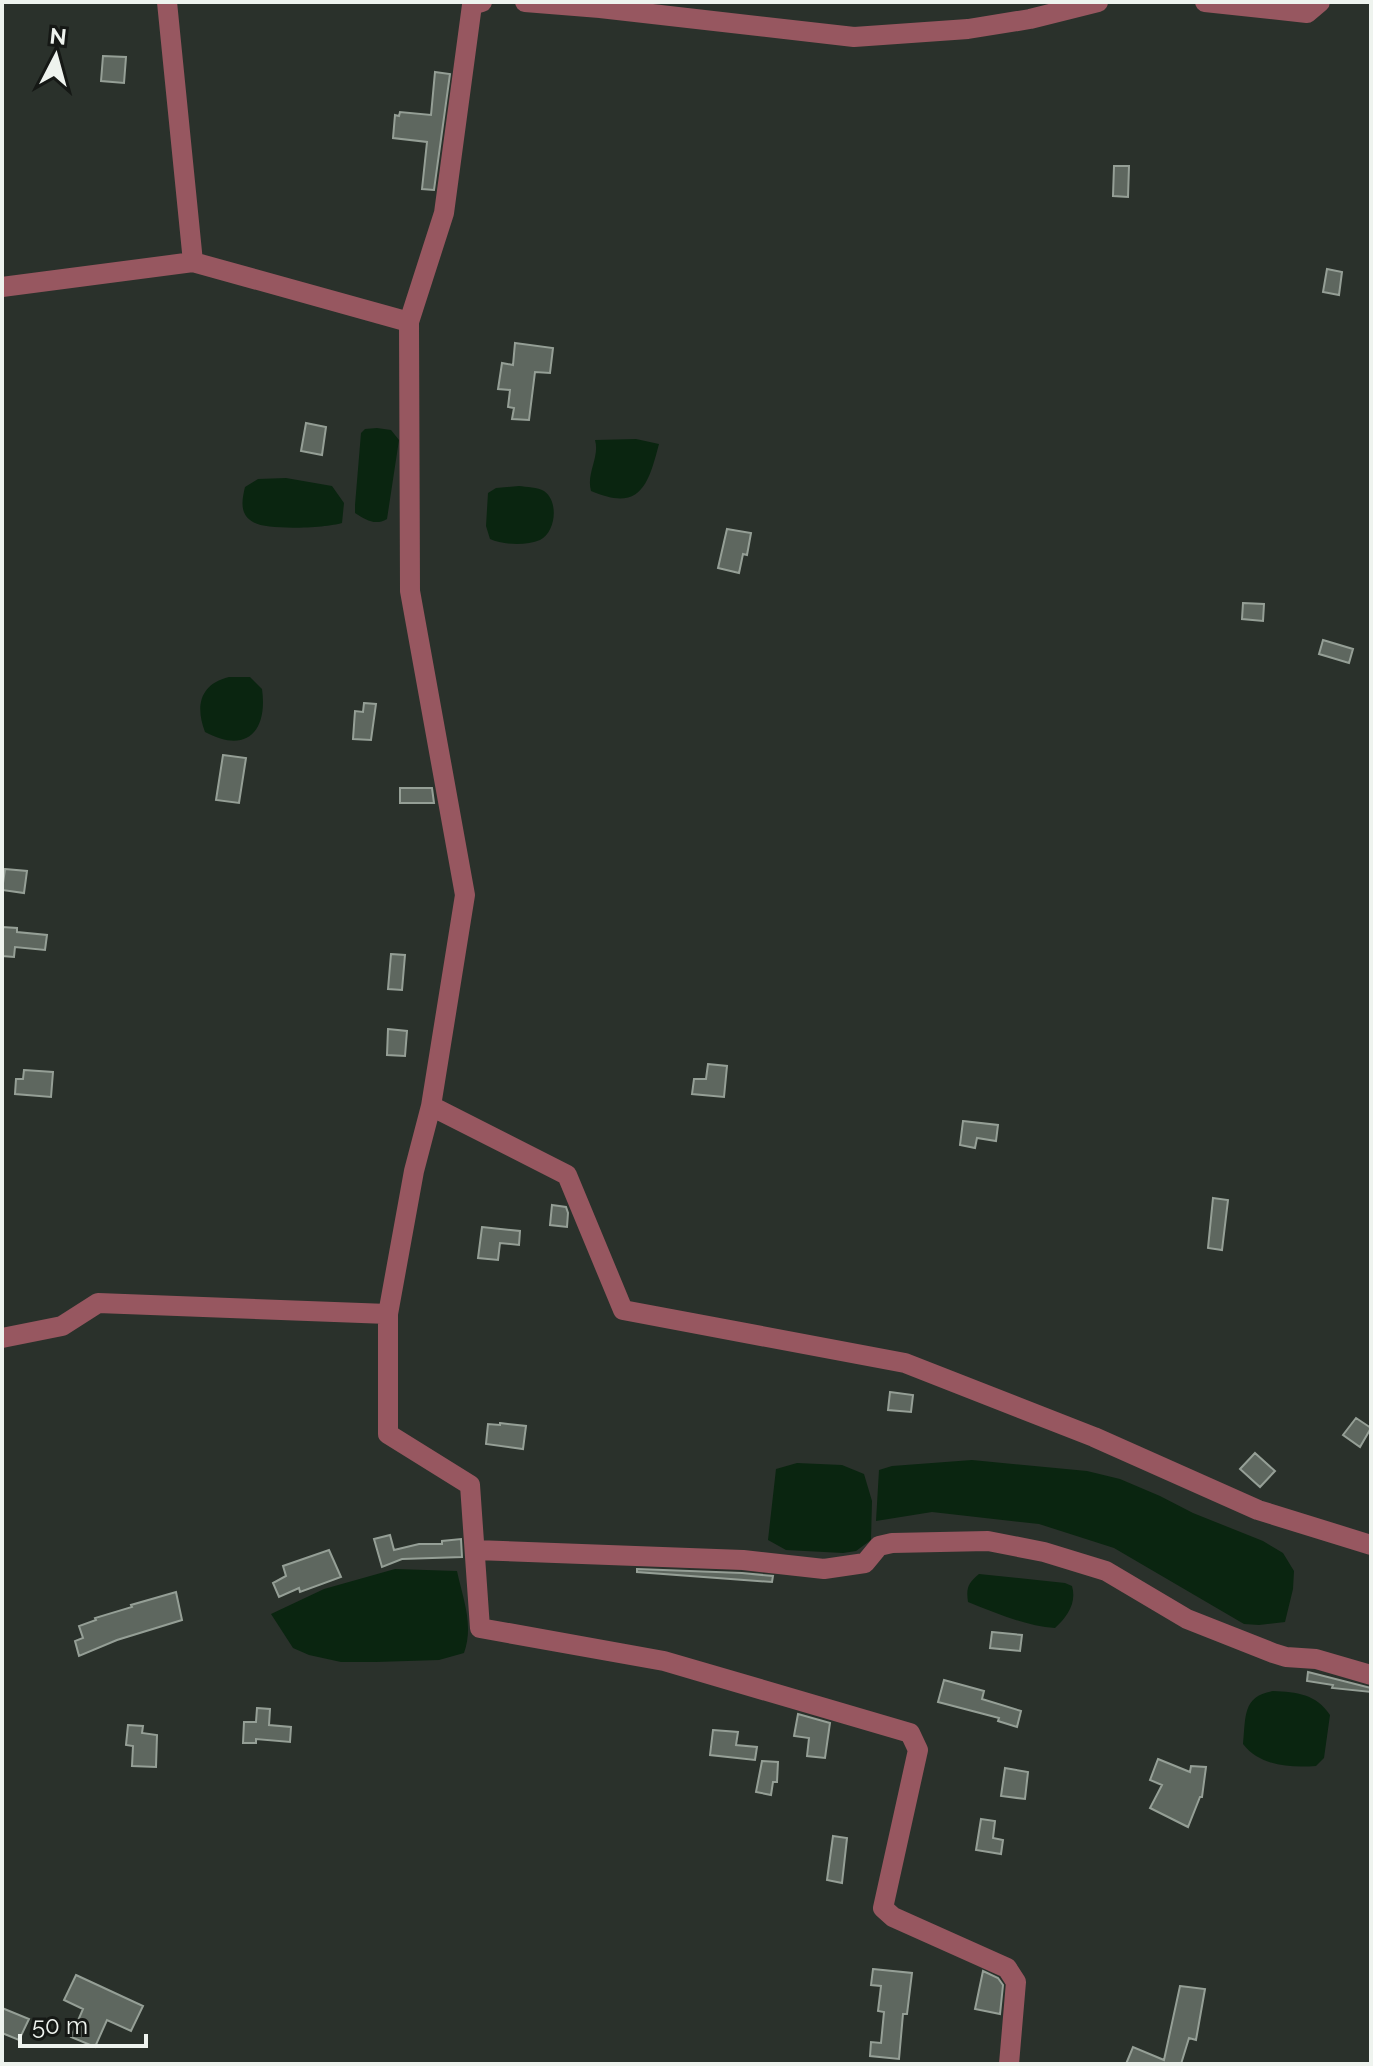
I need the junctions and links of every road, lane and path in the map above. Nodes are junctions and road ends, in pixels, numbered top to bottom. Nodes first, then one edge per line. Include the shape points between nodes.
1 (167, 2) edge
2 (482, 2) edge
3 (525, 2) edge
4 (1098, 2) edge
5 (1205, 2) edge
6 (1320, 2) edge
7 (193, 262) junction
8 (2, 287) edge
9 (409, 322) junction
10 (431, 1106) junction
11 (388, 1314) junction
12 (2, 1338) edge
13 (1371, 1545) edge
14 (475, 1550) junction
15 (1371, 1675) edge
16 (1009, 2064) edge

1 - 7 street
2 - 9 street via 472,5 444,213
3 - 4 street via 854,37 968,29
5 - 6 street via 1307,13
7 - 8 street
7 - 9 street
9 - 10 street via 410,591 465,895
10 - 11 street
10 - 13 street via 567,1175 623,1310 905,1363 1094,1437 1258,1510
11 - 12 street via 98,1303 62,1326
11 - 14 street via 388,1434 470,1485
14 - 15 street via 743,1560 824,1569 865,1563 879,1546 892,1543 988,1541 1106,1571 1187,1619 1273,1653
14 - 16 street via 480,1628 664,1661 910,1733 918,1750 883,1908 1007,1968 1016,1982

